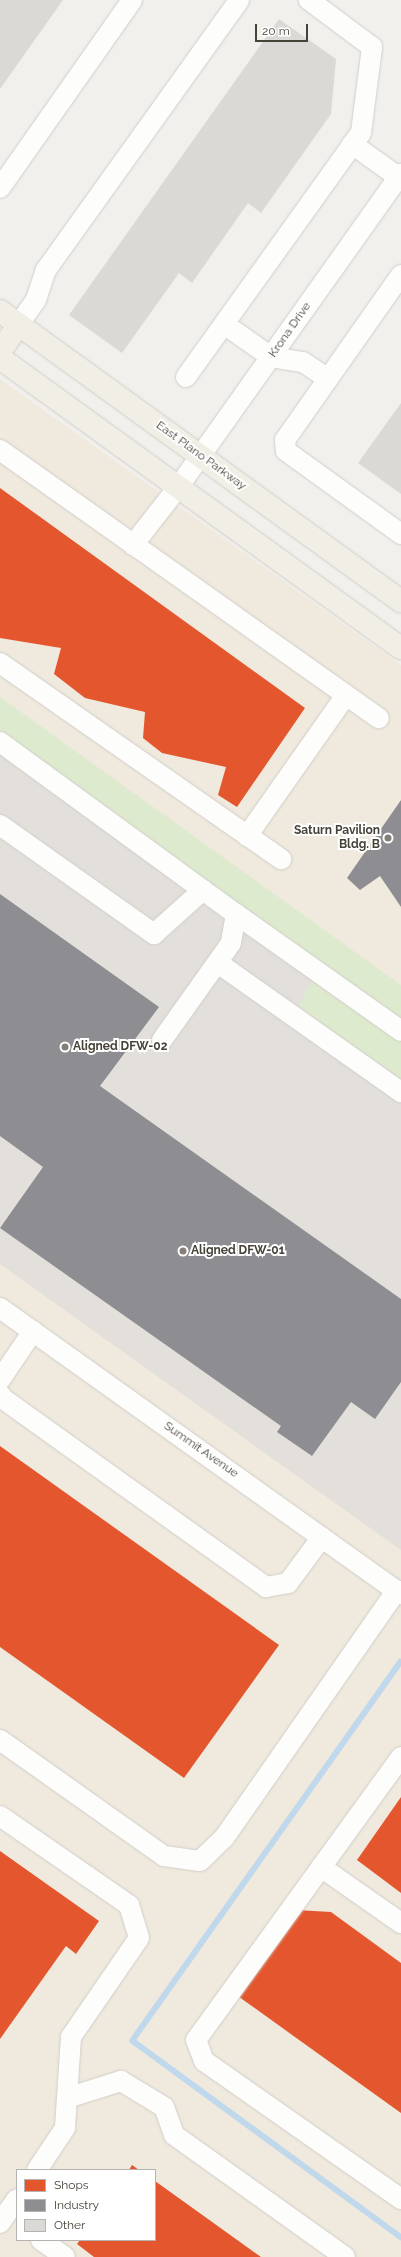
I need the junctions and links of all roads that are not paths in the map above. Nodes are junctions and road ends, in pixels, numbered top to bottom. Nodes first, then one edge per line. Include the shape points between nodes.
1 (132, 0) edge
2 (239, 0) edge
3 (309, 0) edge
4 (352, 144) junction
5 (400, 177) edge
6 (0, 188) edge
7 (401, 275) edge
8 (0, 311) edge
9 (19, 324) junction
10 (224, 324) junction
11 (0, 352) edge
12 (271, 357) junction
13 (0, 358) edge
14 (186, 377) dead end
15 (328, 379) junction
16 (0, 450) edge
17 (200, 456) junction
18 (179, 486) junction
19 (401, 534) edge
20 (134, 544) junction
21 (401, 601) edge
22 (401, 648) edge
23 (0, 663) edge
24 (346, 695) junction
25 (379, 718) dead end
26 (0, 742) edge
27 (0, 825) edge
28 (247, 836) junction
29 (280, 859) dead end
30 (203, 890) junction
31 (236, 914) junction
32 (218, 963) junction
33 (401, 1031) edge
34 (162, 1040) dead end
35 (401, 1092) edge
36 (0, 1308) edge
37 (33, 1331) junction
38 (0, 1380) edge
39 (0, 1394) edge
40 (322, 1537) junction
41 (399, 1592) edge
42 (0, 1740) edge
43 (401, 1757) edge
44 (0, 1816) edge
45 (321, 1867) junction
46 (401, 1923) edge
47 (67, 2098) junction
48 (38, 2169) edge
49 (401, 2199) edge
50 (16, 2200) edge
51 (7, 2221) edge
52 (42, 2241) edge
53 (65, 2257) edge
54 (345, 2257) edge

1 - 6 street
2 - 9 street via 46,270 36,300
3 - 4 street via 372,47 361,132
4 - 5 street
4 - 10 street
5 - 12 street, Krona Drive
7 - 15 street
8 - 9 main road, East Plano Parkway
9 - 11 main road
9 - 17 main road, East Plano Parkway
10 - 12 street
10 - 14 street
12 - 15 street via 303,362
12 - 17 street, Krona Drive
13 - 18 main road
15 - 19 street via 285,440 286,451
16 - 20 street
17 - 18 street, Krona Drive
17 - 21 main road, East Plano Parkway
18 - 20 street, Krona Drive
18 - 22 main road
20 - 24 street
23 - 28 street
24 - 25 street
24 - 28 street
26 - 30 street
27 - 30 street via 154,934
28 - 29 street
30 - 31 street
31 - 32 street via 231,943
31 - 33 street
32 - 34 street
32 - 35 street
36 - 37 street, Summit Avenue
37 - 38 street
37 - 40 street, Summit Avenue
39 - 40 street via 2,1398 266,1587 288,1583
40 - 41 street, Summit Avenue
41 - 42 street via 224,1838 200,1861 164,1856
43 - 45 street
44 - 47 street via 129,1906 139,1938 71,2037
45 - 46 street
45 - 49 street via 196,2040 204,2061
47 - 48 street via 65,2128
47 - 54 street via 121,2081 164,2107 174,2134
50 - 51 street
52 - 53 street

